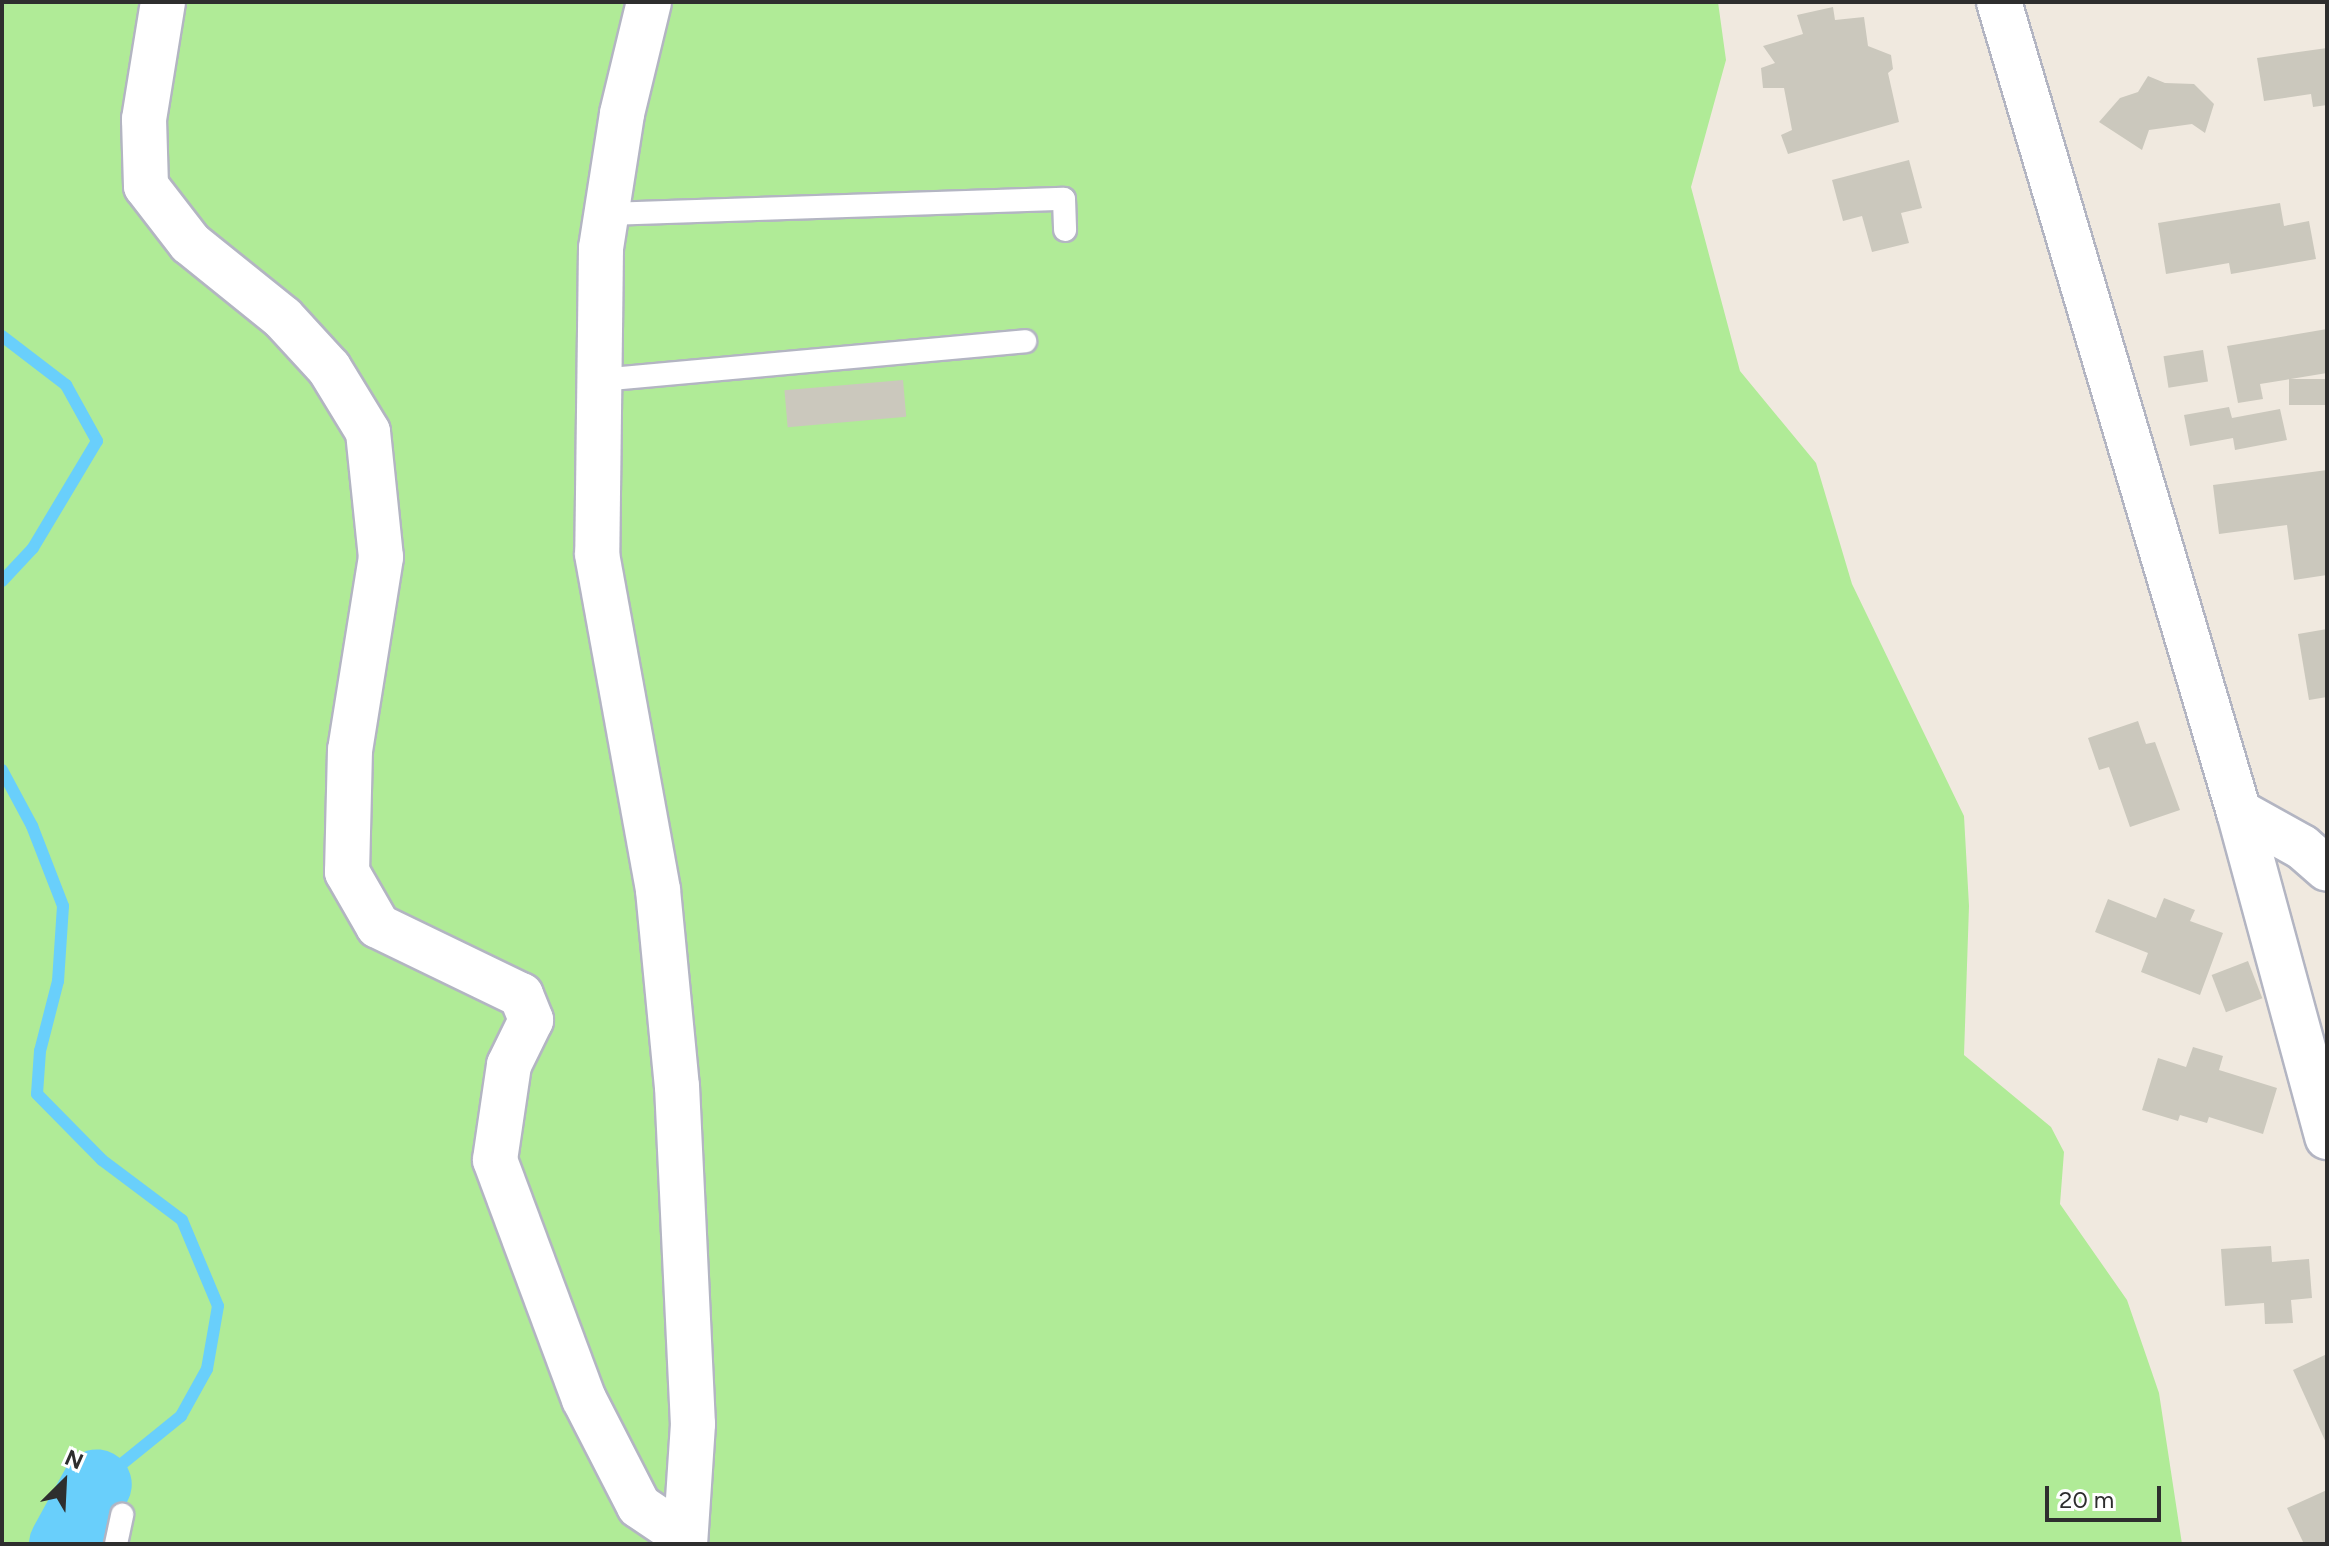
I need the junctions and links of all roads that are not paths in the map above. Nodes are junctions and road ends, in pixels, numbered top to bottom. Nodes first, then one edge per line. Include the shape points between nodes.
1 (163, 2) edge
2 (649, 2) edge
3 (1999, 2) edge
4 (607, 214) junction
5 (1065, 230) dead end
6 (1025, 341) dead end
7 (600, 380) junction
8 (2239, 812) junction
9 (2319, 852) edge
10 (2327, 1137) edge
11 (122, 1515) dead end
12 (685, 1541) edge
13 (116, 1544) edge

1 - 12 street via 144,119 146,186 190,243 283,318 329,368 368,432 381,557 350,750 347,872 378,926 521,995 531,1020 509,1065 495,1160 584,1399 639,1506
2 - 4 street via 622,114
3 - 8 street
4 - 5 lane via 1064,199
4 - 7 street via 601,248
6 - 7 lane
7 - 12 street via 597,554 658,890 677,1086 693,1424
8 - 9 street
8 - 10 street
11 - 13 lane

